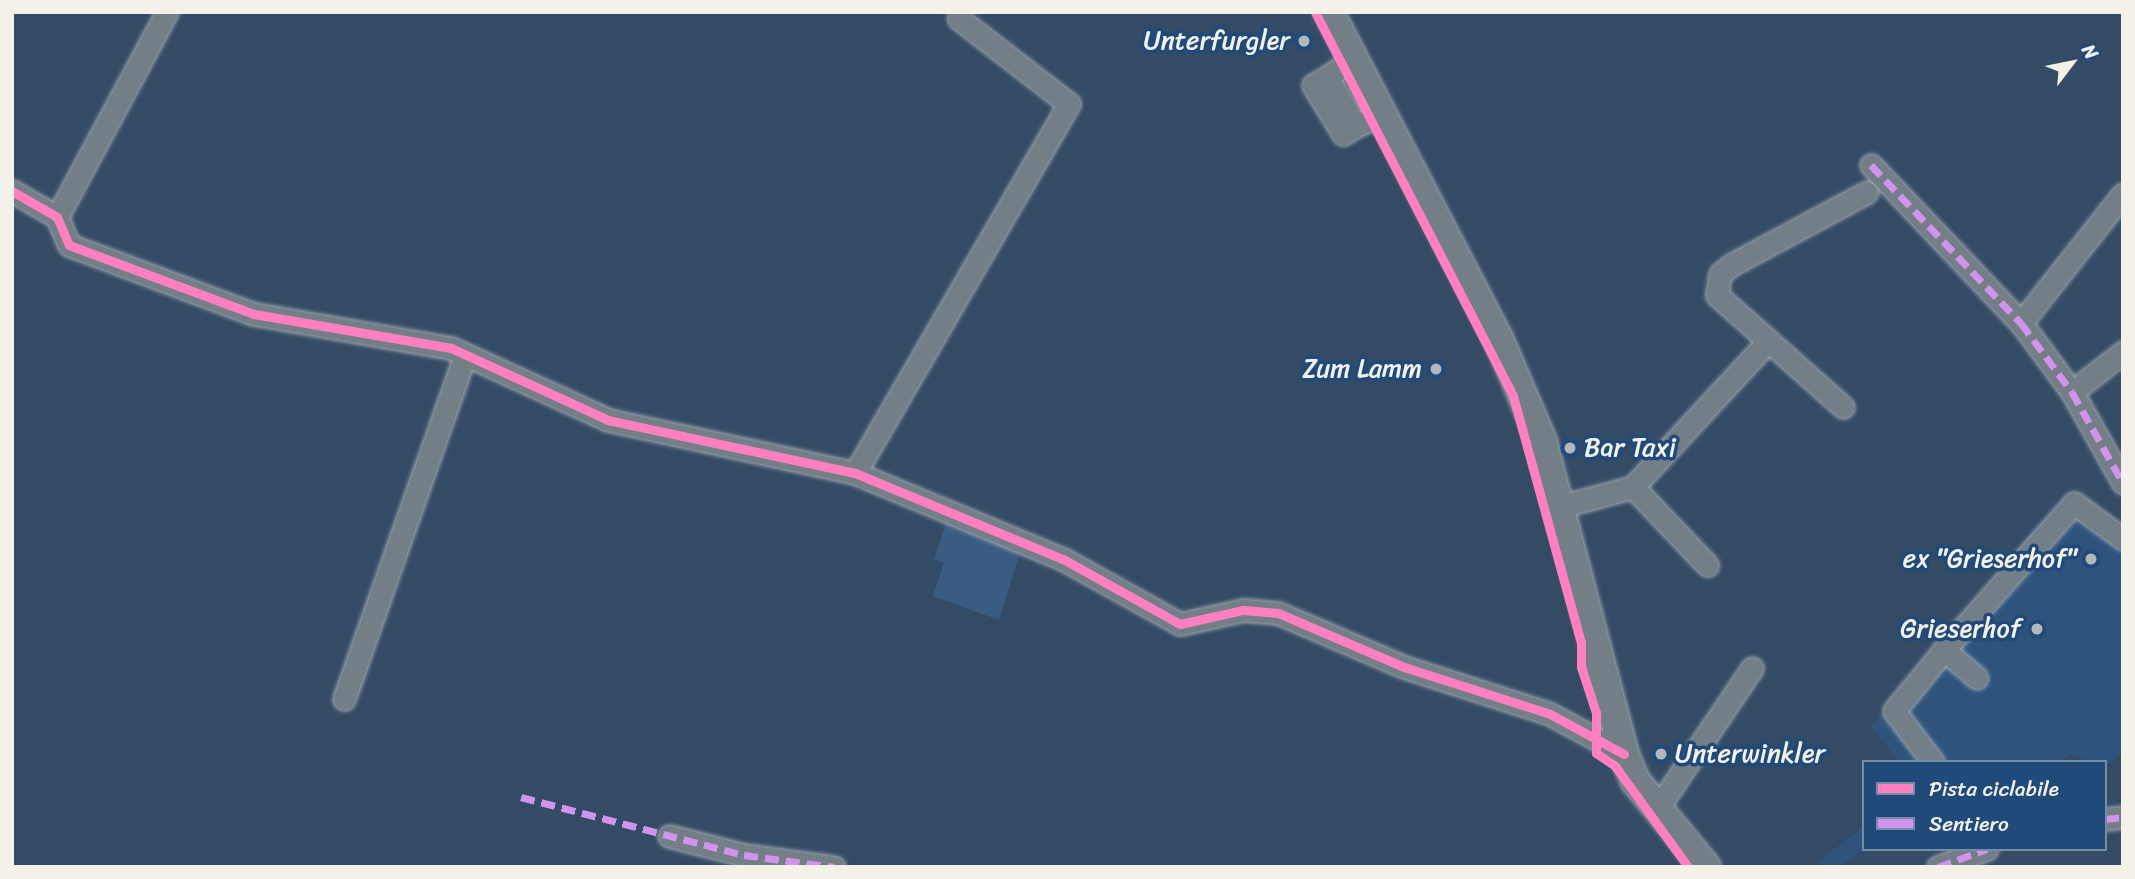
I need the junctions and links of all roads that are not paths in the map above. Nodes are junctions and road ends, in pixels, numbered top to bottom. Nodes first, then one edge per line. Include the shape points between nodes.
1 (167, 12) edge
2 (1329, 12) edge
3 (958, 18) dead end
4 (1353, 59) junction
5 (1381, 114) junction
6 (1871, 165) dead end
7 (12, 191) edge
8 (1867, 192) dead end
9 (2123, 194) edge
10 (57, 217) junction
11 (2021, 323) junction
12 (1768, 341) junction
13 (2123, 352) edge
14 (465, 355) junction
15 (2072, 392) junction
16 (1843, 407) dead end
17 (855, 473) junction
18 (2123, 483) edge
19 (1633, 487) junction
20 (1559, 507) junction
21 (2123, 539) edge
22 (1707, 565) dead end
23 (1944, 650) junction
24 (1752, 668) dead end
25 (1978, 678) dead end
26 (344, 699) dead end
27 (1624, 754) junction
28 (1931, 760) edge
29 (1657, 809) junction
30 (669, 836) dead end
31 (1982, 851) edge
32 (834, 867) edge
33 (1706, 867) edge
34 (1938, 867) edge

1 - 10 street
2 - 4 main road
3 - 17 street via 1069,104
4 - 5 main road
4 - 5 street via 1326,77 1356,126
5 - 20 main road via 1499,340 1542,441
6 - 11 street
7 - 10 street
8 - 12 street via 1720,274 1717,295
9 - 11 street
10 - 14 street via 69,246 254,314 366,329
11 - 15 street
12 - 16 street
12 - 19 street
13 - 15 street
14 - 17 street via 608,420
14 - 26 street
15 - 18 street
17 - 27 street via 1063,559 1180,624 1243,610 1278,613 1404,667 1550,714
19 - 20 street
19 - 22 street
20 - 27 main road
21 - 23 street via 2074,503
23 - 25 street
23 - 28 street via 1894,711
24 - 29 street
27 - 29 main road
29 - 33 main road
30 - 32 street via 744,855
31 - 34 street

